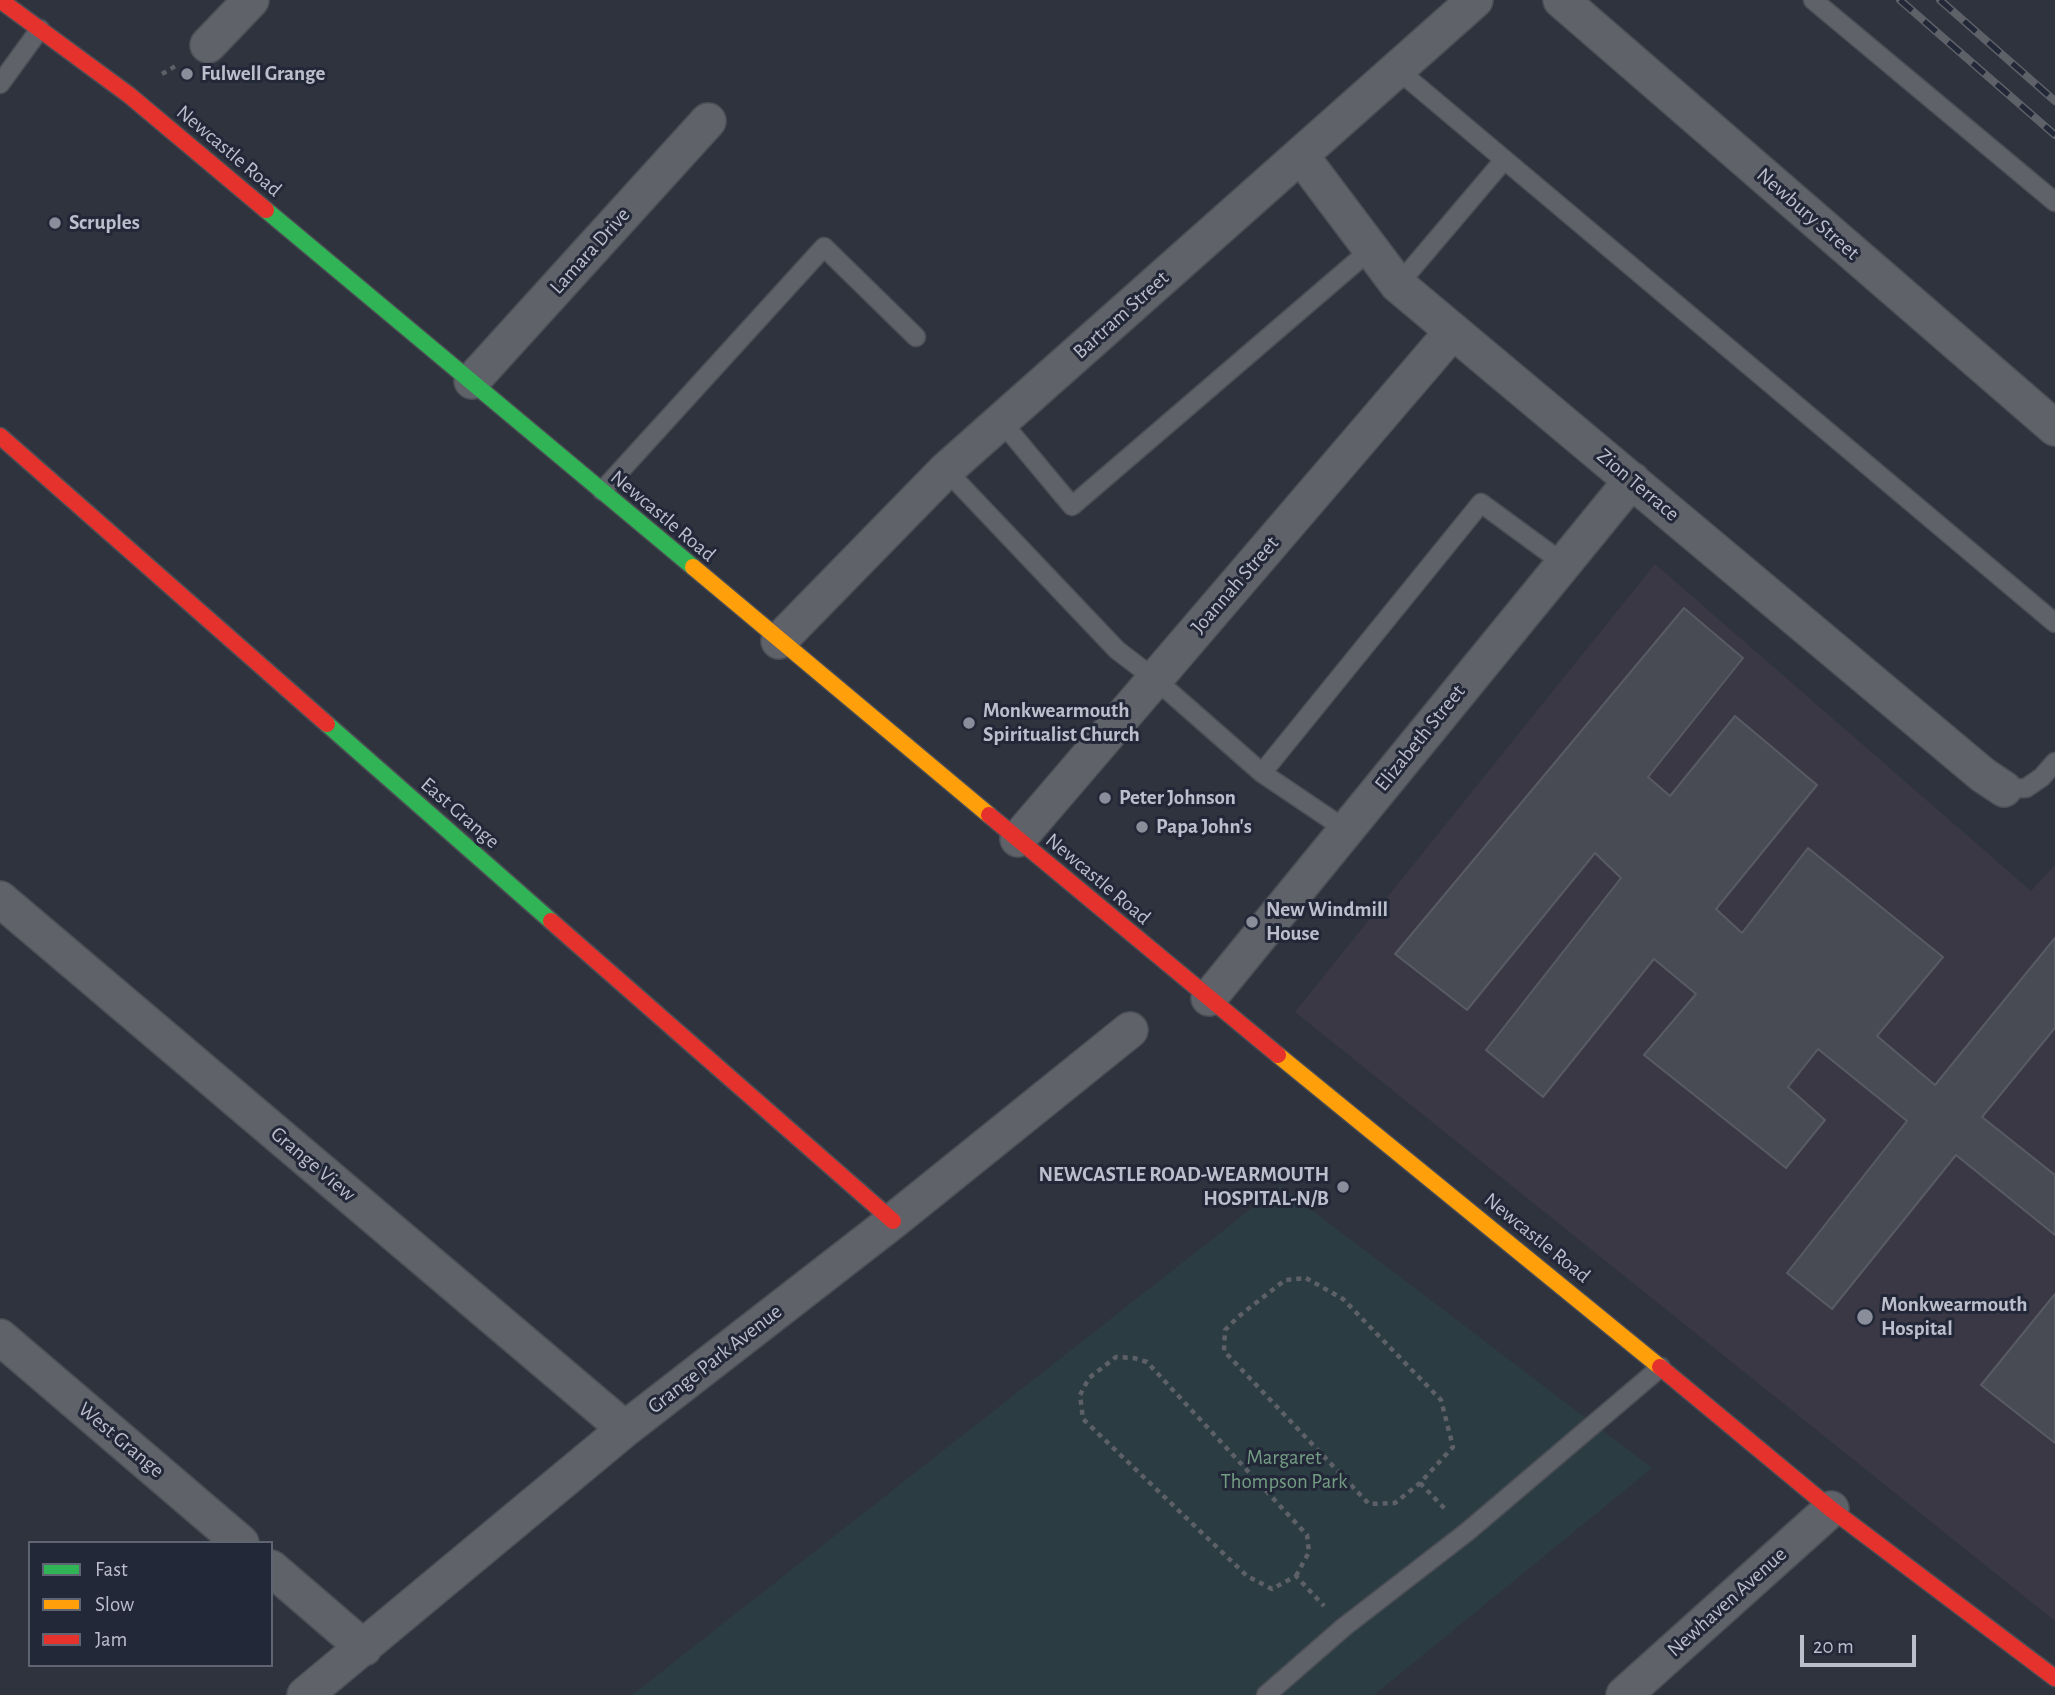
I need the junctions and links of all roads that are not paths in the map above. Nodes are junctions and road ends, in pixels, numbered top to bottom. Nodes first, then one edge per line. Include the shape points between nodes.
1 (0, 0) edge
2 (251, 0) edge
3 (1561, 0) edge
4 (1813, 0) edge
5 (1472, 1) edge
6 (40, 29) junction
7 (78, 38) dead end
8 (208, 45) road end
9 (1398, 70) junction
10 (0, 84) edge
11 (129, 95) junction
12 (708, 121) dead end
13 (1301, 156) junction
14 (1504, 160) junction
15 (2055, 202) edge
16 (1370, 250) junction
17 (1398, 285) junction
18 (1453, 331) junction
19 (916, 337) dead end
20 (472, 381) junction
21 (1002, 421) junction
22 (2055, 428) edge
23 (0, 436) edge
24 (946, 470) junction
25 (1632, 480) junction
26 (602, 491) junction
27 (1563, 563) junction
28 (2055, 623) edge
29 (779, 641) junction
30 (1155, 679) junction
31 (2055, 762) edge
32 (1262, 773) junction
33 (2004, 789) joint
34 (1345, 829) junction
35 (1018, 839) junction
36 (0, 899) edge
37 (1209, 999) junction
38 (1130, 1030) dead end
39 (893, 1221) junction
40 (0, 1338) edge
41 (1661, 1367) junction
42 (625, 1429) junction
43 (1831, 1509) junction
44 (239, 1541) edge
45 (273, 1570) edge
46 (364, 1648) junction
47 (2055, 1678) edge
48 (305, 1695) edge
49 (1266, 1695) edge
50 (1624, 1695) edge

1 - 6 main road, Newcastle Road
2 - 8 street
3 - 22 street, Newbury Street
4 - 15 lane
5 - 9 street, Bartram Street
6 - 10 lane
6 - 11 main road, Newcastle Road
7 - 11 main road, Newcastle Road
9 - 13 street, Bartram Street
9 - 14 lane
11 - 20 main road, Newcastle Road
12 - 20 street, Lamara Drive
13 - 16 street, Zion Terrace
13 - 21 street, Bartram Street
14 - 17 lane
14 - 28 lane
16 - 17 street, Zion Terrace
16 - 21 lane via 1072,506
17 - 18 street, Zion Terrace
18 - 25 street, Zion Terrace
18 - 30 street, Joannah Street
19 - 26 lane via 824,247
20 - 26 main road, Newcastle Road
21 - 24 street, Bartram Street
23 - 39 main road, East Grange
24 - 29 street, Bartram Street
24 - 30 lane via 1117,650
25 - 27 street, Elizabeth Street
25 - 33 street, Zion Terrace
26 - 29 main road, Newcastle Road
27 - 32 lane via 1481,503
27 - 34 street, Elizabeth Street
29 - 35 main road, Newcastle Road
30 - 32 lane
30 - 35 street, Joannah Street
31 - 33 lane via 2026,788
32 - 34 lane
34 - 37 street, Elizabeth Street
35 - 37 main road, Newcastle Road
36 - 42 street, Grange View
37 - 41 main road, Newcastle Road
38 - 39 street, Grange Park Avenue
39 - 42 street, Grange Park Avenue
40 - 44 street, West Grange
41 - 43 main road, Newcastle Road
41 - 49 lane
42 - 46 street, Grange Park Avenue
43 - 47 main road, Newcastle Road
43 - 50 street, Newhaven Avenue
45 - 46 street
46 - 48 street, Grange Park Avenue

